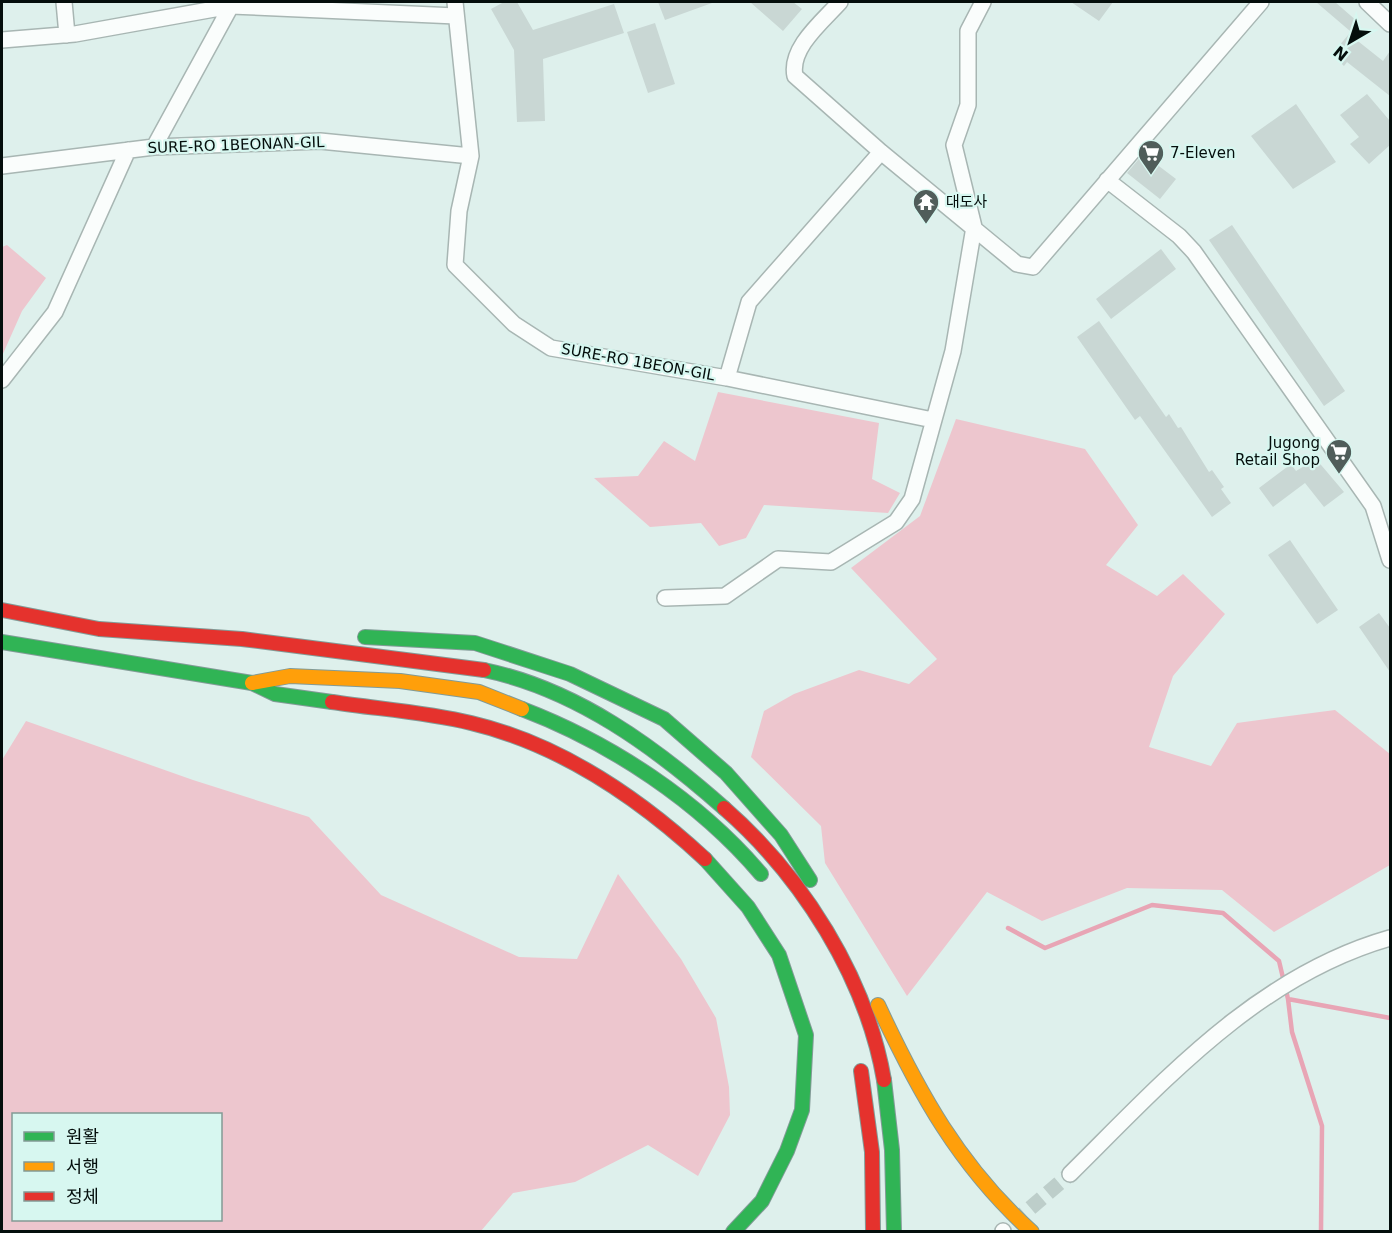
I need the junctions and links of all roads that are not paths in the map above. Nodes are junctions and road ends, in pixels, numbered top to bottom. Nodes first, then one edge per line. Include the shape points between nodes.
1 (64, 2) edge
2 (840, 2) edge
3 (983, 2) edge
4 (1260, 2) edge
5 (1367, 2) edge
6 (234, 4) edge
7 (455, 9) edge
8 (1388, 20) edge
9 (67, 35) junction
10 (2, 40) edge
11 (153, 147) junction
12 (128, 150) junction
13 (881, 152) junction
14 (471, 156) junction
15 (2, 166) edge
16 (1107, 180) junction
17 (974, 227) junction
18 (727, 378) junction
19 (2, 380) edge
20 (933, 420) junction
21 (1390, 560) edge
22 (665, 598) dead end
23 (2, 610) edge
24 (227, 638) junction
25 (2, 642) edge
26 (252, 683) junction
27 (771, 886) dead end
28 (1390, 938) edge
29 (858, 1058) dead end
30 (1070, 1174) tunnel mouth
31 (733, 1232) edge
32 (873, 1232) edge
33 (894, 1232) edge
34 (1032, 1232) edge

1 - 9 street
2 - 13 street via 797,52 795,76
3 - 17 street via 968,31 968,105 954,146
4 - 16 street
5 - 8 street
6 - 7 street
6 - 9 street
6 - 11 street
7 - 14 street, SURE-RO 1BEON-GIL
9 - 10 street
11 - 12 street, SURE-RO 1BEONAN-GIL
11 - 14 street, SURE-RO 1BEONAN-GIL via 320,141
12 - 15 street, SURE-RO 1BEONAN-GIL
12 - 19 street via 55,312
13 - 17 street
13 - 18 street via 749,302
14 - 18 street, SURE-RO 1BEON-GIL via 459,210 455,264 514,324 551,348
16 - 17 street via 1033,267 1017,264
16 - 21 street via 1194,252 1373,506
17 - 20 street via 953,351
18 - 20 street, SURE-RO 1BEON-GIL
20 - 22 street via 912,499 896,522 831,562 778,559 724,596
23 - 24 highway via 98,629
24 - 33 highway via 464,667 514,677 562,695 627,733 681,770 747,828 806,900 839,955 867,1017 882,1074 891,1134
24 - 34 highway via 348,637 475,643 570,674 664,719 726,774 782,835 845,935 916,1088 957,1153 1005,1210
25 - 26 highway
26 - 27 highway via 290,676 400,681 479,692 546,718 624,759 680,799 737,846
26 - 31 highway via 275,694 472,723 544,748 623,791 655,814 705,858 748,907 779,955 794,994 806,1035 806,1073 802,1110 787,1151 762,1201
28 - 30 street via 1302,975 1199,1046
29 - 32 highway via 872,1152

